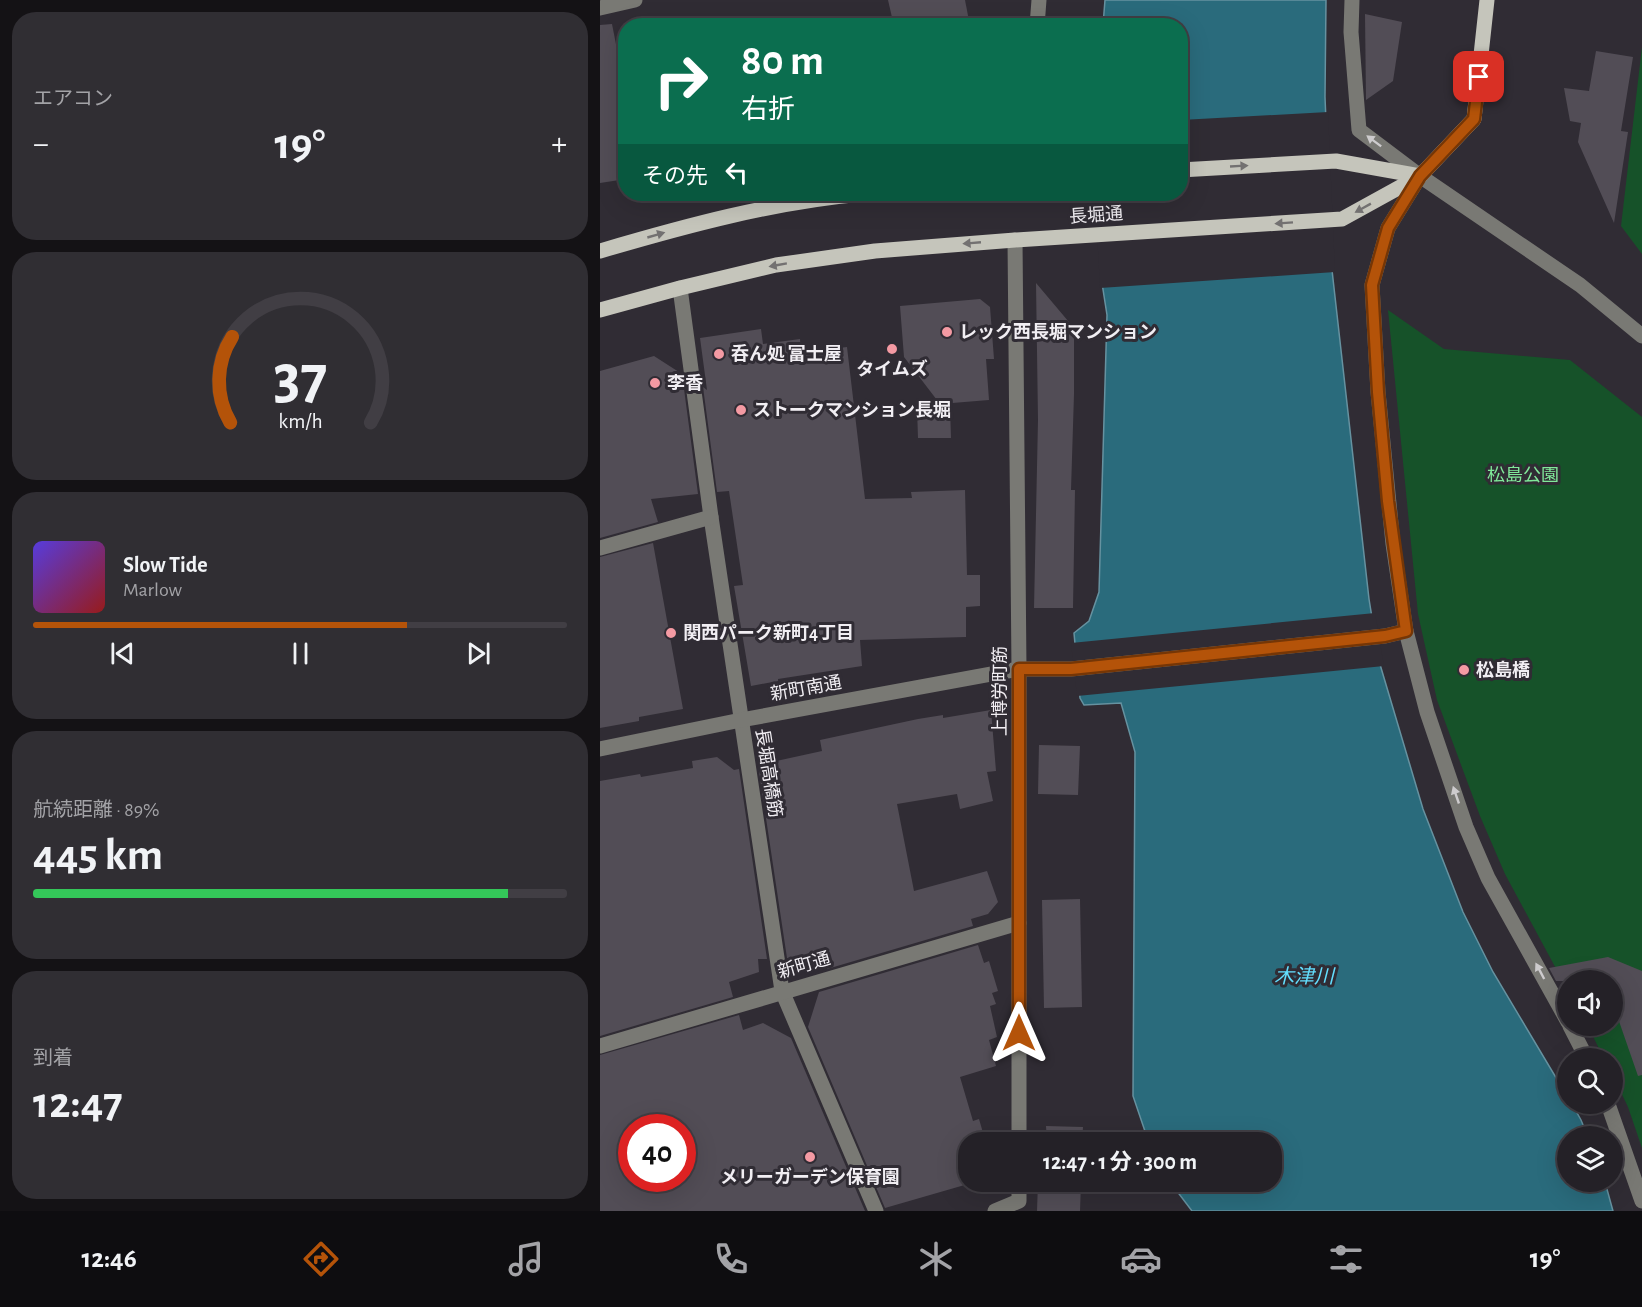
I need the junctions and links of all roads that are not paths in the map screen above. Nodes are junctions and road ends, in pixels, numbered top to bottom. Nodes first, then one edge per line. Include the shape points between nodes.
1 (635, 0) edge
2 (1039, 0) edge
3 (1352, 0) edge
4 (1487, 0) edge
5 (600, 8) edge
6 (1038, 18) edge
7 (1188, 170) edge
8 (1420, 176) junction
9 (817, 201) edge
10 (1015, 240) junction
11 (600, 251) edge
12 (680, 288) junction
13 (600, 310) edge
14 (1642, 336) edge
15 (711, 517) junction
16 (600, 548) edge
17 (1406, 631) junction
18 (1019, 669) junction
19 (741, 720) junction
20 (600, 749) edge
21 (1019, 923) junction
22 (782, 992) junction
23 (1557, 1002) edge
24 (600, 1046) edge
25 (1612, 1114) edge
26 (1019, 1132) edge
27 (1019, 1192) edge
28 (1642, 1201) edge
29 (876, 1211) edge
30 (995, 1211) edge

1 - 5 street
2 - 6 street
8 -> 3 street via 1359,129
4 - 8 main road, 長堀通 via 1474,119
7 -> 8 main road via 1336,161
8 -> 10 main road, 長堀通 via 1342,219
8 - 14 street via 1580,285
8 - 17 street via 1388,228 1372,285 1391,532
11 -> 9 main road via 675,230
10 -> 12 main road, 長堀通 via 875,251 776,266
10 - 18 street, 上博労町筋
12 - 13 main road, 長堀通
12 - 15 street, 長堀高橋筋
15 - 16 street
15 - 19 street, 長堀高橋筋
17 - 18 street, 新町南通 via 1071,669
23 -> 17 street via 1488,878 1466,827 1427,712
18 - 19 street, 新町南通
18 - 21 street, 上博労町筋
19 - 20 street, 新町南通
19 - 22 street, 長堀高橋筋
21 - 22 street, 新町通
21 - 26 street, 上博労町筋
22 - 24 street, 新町通
22 - 29 street, 長堀高橋筋
25 - 28 street
27 - 30 street via 1019,1201

